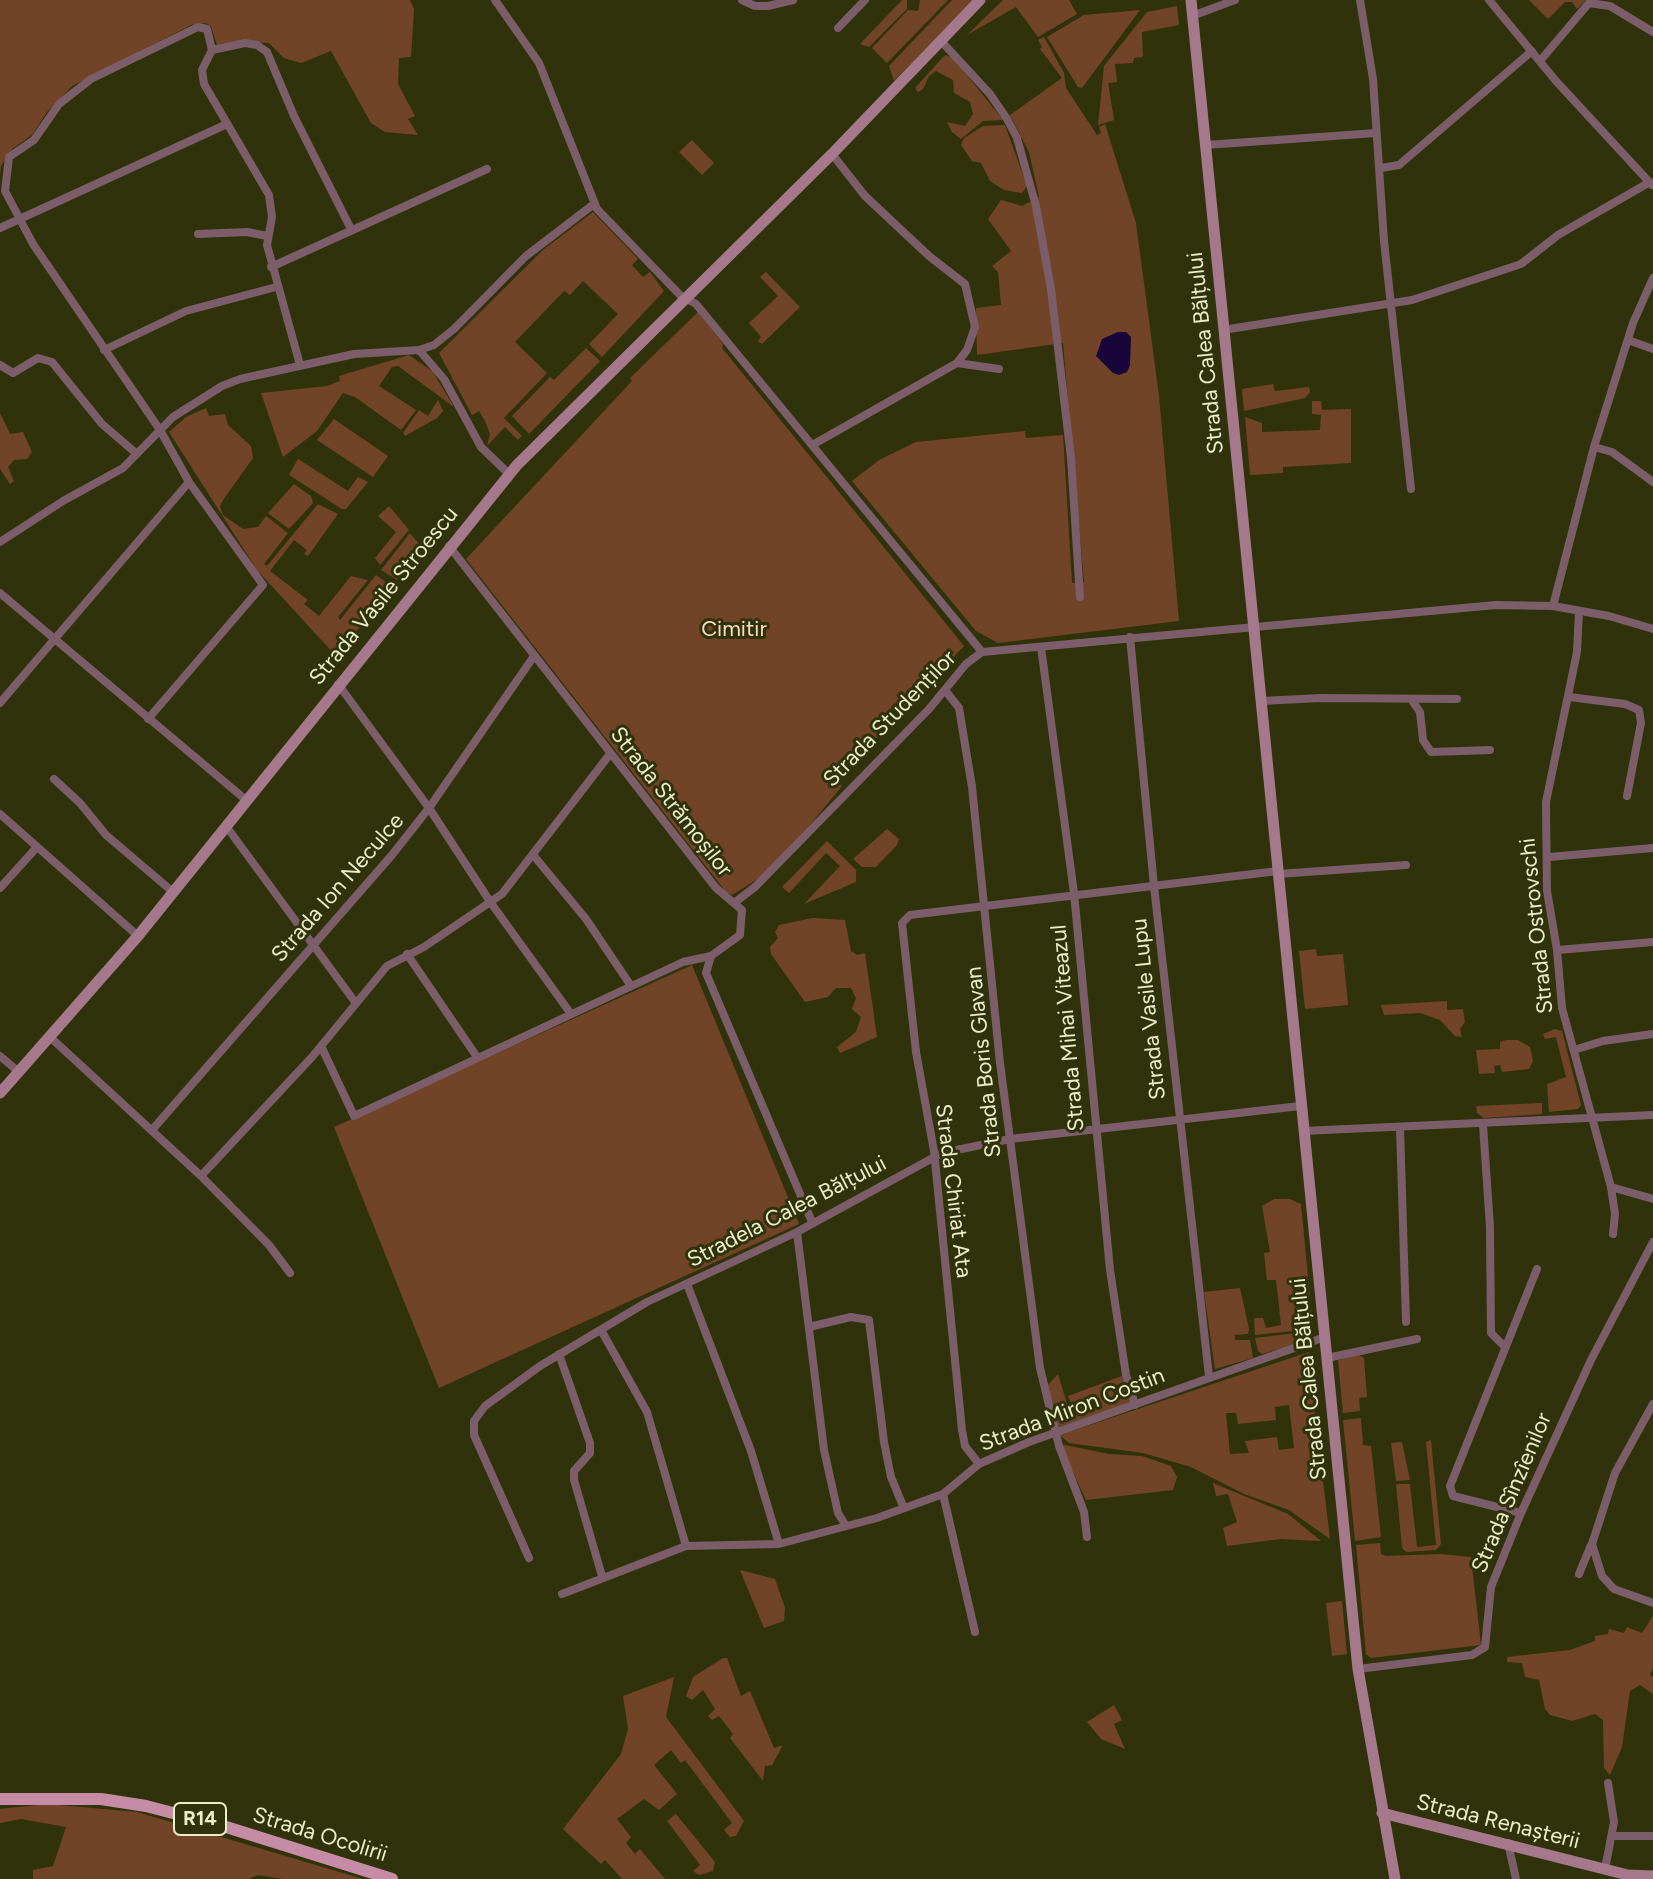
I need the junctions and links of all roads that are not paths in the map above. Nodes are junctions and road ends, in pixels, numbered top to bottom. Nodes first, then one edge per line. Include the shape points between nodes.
1 (495, 0) edge
2 (742, 0) edge
3 (793, 0) edge
4 (865, 0) edge
5 (980, 0) edge
6 (1191, 0) edge
7 (1235, 0) edge
8 (1360, 0) edge
9 (1489, 0) edge
10 (1192, 16) junction
11 (838, 28) dead end
12 (1653, 32) edge
13 (941, 41) junction
14 (212, 50) junction
15 (1532, 51) junction
16 (1540, 61) junction
17 (227, 124) junction
18 (1376, 133) junction
19 (1206, 145) junction
20 (832, 154) junction
21 (1381, 168) junction
22 (487, 169) dead end
23 (1651, 184) edge
24 (594, 204) junction
25 (19, 219) junction
26 (0, 228) edge
27 (351, 229) junction
28 (198, 234) dead end
29 (267, 236) junction
30 (271, 267) junction
31 (1653, 278) edge
32 (276, 287) junction
33 (687, 299) junction
34 (1391, 305) junction
35 (1223, 330) junction
36 (1628, 340) junction
37 (1653, 349) edge
38 (104, 350) junction
39 (419, 350) junction
40 (957, 363) junction
41 (0, 365) edge
42 (300, 365) junction
43 (999, 369) dead end
44 (160, 430) junction
45 (814, 444) junction
46 (1594, 447) junction
47 (137, 454) junction
48 (509, 474) junction
49 (189, 482) junction
50 (1653, 482) edge
51 (1411, 489) dead end
52 (0, 542) edge
53 (449, 546) junction
54 (0, 593) edge
55 (1080, 597) dead end
56 (1553, 606) junction
57 (1579, 611) junction
58 (1253, 626) junction
59 (1653, 629) edge
60 (1130, 637) junction
61 (57, 640) junction
62 (1041, 647) junction
63 (982, 652) junction
64 (534, 656) junction
65 (338, 684) junction
66 (945, 690) junction
67 (1569, 697) junction
68 (1411, 699) junction
69 (1457, 699) dead end
70 (1261, 701) junction
71 (0, 703) edge
72 (148, 719) junction
73 (1490, 750) dead end
74 (610, 754) junction
75 (54, 779) dead end
76 (1627, 796) dead end
77 (246, 800) junction
78 (429, 808) junction
79 (0, 814) edge
80 (226, 826) junction
81 (37, 847) junction
82 (1653, 848) edge
83 (534, 856) junction
84 (1549, 857) junction
85 (1406, 865) dead end
86 (1278, 873) junction
87 (1154, 886) junction
88 (0, 888) edge
89 (173, 892) junction
90 (1074, 893) junction
91 (491, 903) junction
92 (734, 903) junction
93 (985, 907) junction
94 (138, 936) junction
95 (1653, 942) edge
96 (312, 945) junction
97 (1557, 950) junction
98 (407, 954) junction
99 (711, 956) junction
100 (631, 986) junction
101 (355, 1002) junction
102 (571, 1014) junction
103 (1653, 1034) edge
104 (50, 1037) junction
105 (321, 1046) junction
106 (1574, 1050) junction
107 (0, 1056) edge
108 (477, 1057) junction
109 (19, 1072) junction
110 (0, 1093) edge
111 (1300, 1106) junction
112 (1653, 1115) edge
113 (1590, 1117) junction
114 (1179, 1120) junction
115 (1483, 1125) junction
116 (1400, 1128) junction
117 (1096, 1129) junction
118 (152, 1130) junction
119 (1303, 1131) junction
120 (1010, 1139) junction
121 (932, 1157) junction
122 (201, 1176) junction
123 (1611, 1187) junction
124 (1653, 1199) edge
125 (812, 1222) junction
126 (797, 1232) junction
127 (1613, 1234) dead end
128 (1653, 1242) edge
129 (1537, 1269) dead end
130 (290, 1273) dead end
131 (687, 1284) junction
132 (1406, 1322) dead end
133 (809, 1327) junction
134 (601, 1330) junction
135 (1325, 1337) junction
136 (1417, 1339) dead end
137 (1505, 1347) junction
138 (559, 1354) junction
139 (1327, 1358) junction
140 (1209, 1376) junction
141 (1653, 1404) edge
142 (1135, 1405) junction
143 (1055, 1434) junction
144 (979, 1464) junction
145 (943, 1494) junction
146 (903, 1506) junction
147 (1521, 1513) junction
148 (846, 1526) junction
149 (1087, 1537) dead end
150 (779, 1544) junction
151 (1592, 1544) junction
152 (686, 1546) junction
153 (529, 1558) dead end
154 (1579, 1574) dead end
155 (602, 1576) junction
156 (562, 1594) dead end
157 (1653, 1603) edge
158 (975, 1632) dead end
159 (1358, 1669) junction
160 (1608, 1783) dead end
161 (0, 1799) edge
162 (1382, 1813) junction
163 (1614, 1836) junction
164 (1653, 1836) edge
165 (1508, 1843) junction
166 (1605, 1869) junction
167 (1653, 1876) edge
168 (1629, 1877) edge
169 (392, 1879) edge
170 (1395, 1879) edge
171 (1516, 1879) edge

1 - 24 street via 539,63
2 - 3 street via 768,6
4 - 11 street
5 - 13 main road, Strada Vasile Stroescu
6 - 10 main road, Strada Calea Bălțului
7 - 10 street
8 - 18 street
9 - 15 street
10 - 19 main road, Strada Calea Bălțului
12 - 16 street via 1610,6 1589,3
13 - 20 main road, Strada Vasile Stroescu
13 - 55 street via 990,94 1022,150 1051,289 1071,458
14 - 17 street via 202,78
14 - 25 street via 207,29 198,27 72,92 34,140 9,157 5,191
14 - 27 street via 245,43 267,52
15 - 16 street
15 - 21 street via 1399,165
16 - 23 street
17 - 25 street
17 - 29 street via 269,195 272,217
18 - 19 street
18 - 21 street
19 - 35 main road, Strada Calea Bălțului
20 - 33 main road, Strada Vasile Stroescu
20 - 40 street via 865,196 965,284 975,327
21 - 34 street
22 - 27 street
23 - 34 street via 1558,235 1521,264
24 - 33 street
24 - 39 street via 526,256 454,329
25 - 26 street
25 - 38 street
27 - 30 street
28 - 29 street
29 - 30 street
30 - 32 street
31 - 36 street
32 - 38 street via 186,311
32 - 42 street
33 - 45 street
33 - 48 main road, Strada Vasile Stroescu
34 - 35 street
34 - 51 street
35 - 58 main road, Strada Calea Bălțului
36 - 37 street
36 - 46 street
38 - 44 street
39 - 42 street via 367,352
39 - 48 street via 444,379 481,447
40 - 43 street
40 - 45 street
41 - 47 street via 13,373 38,358 52,362 102,424
42 - 44 street via 222,386
44 - 47 street
44 - 49 street
45 - 63 street
46 - 50 street via 1612,452
46 - 56 street
47 - 52 street via 123,468
48 - 53 main road, Strada Vasile Stroescu
49 - 61 street
49 - 72 street via 263,585
53 - 64 street, Strada Strămoșilor
53 - 65 main road, Strada Vasile Stroescu
54 - 61 street
56 - 57 street, Strada Studenților
56 - 58 street, Strada Studenților via 1496,605
57 - 59 street, Strada Studenților
57 - 67 street, Strada Ostrovschi
58 - 60 street, Strada Studenților
58 - 70 main road, Strada Calea Bălțului
60 - 62 street, Strada Studenților
60 - 87 street, Strada Vasile Lupu
61 - 71 street
61 - 72 street
62 - 63 street, Strada Studenților
62 - 90 street, Strada Mihai Viteazul
63 - 66 street, Strada Studenților
64 - 74 street, Strada Strămoșilor
64 - 78 street, Strada Ion Neculce
65 - 77 main road, Strada Vasile Stroescu
65 - 78 street
66 - 92 street, Strada Studenților
66 - 93 street, Strada Boris Glavan via 959,708
67 - 76 street via 1639,710
67 - 84 street, Strada Ostrovschi via 1546,802
68 - 69 street
68 - 70 street
68 - 73 street via 1431,752
70 - 86 main road, Strada Calea Bălțului
72 - 77 street
74 - 83 street
74 - 92 street, Strada Strămoșilor via 720,894
75 - 89 street via 106,835
77 - 80 main road, Strada Vasile Stroescu
78 - 91 street
78 - 96 street, Strada Ion Neculce
79 - 81 street
80 - 89 main road, Strada Vasile Stroescu
80 - 96 street
81 - 88 street
81 - 94 street
82 - 84 street
83 - 91 street
83 - 100 street via 586,919
84 - 97 street, Strada Ostrovschi via 1547,891
85 - 86 street
86 - 87 street
86 - 111 main road, Strada Calea Bălțului
87 - 90 street
87 - 114 street, Strada Vasile Lupu
89 - 94 main road, Strada Vasile Stroescu
90 - 93 street
90 - 117 street, Strada Mihai Viteazul
91 - 98 street
91 - 102 street
92 - 99 street, Strada Strămoșilor via 742,910 743,928 735,941
93 - 120 street, Strada Boris Glavan
93 - 121 street, Strada Chiriat Ata via 904,918 901,928
94 - 104 main road, Strada Vasile Stroescu
95 - 97 street
96 - 101 street
96 - 118 street, Strada Ion Neculce
97 - 106 street, Strada Ostrovschi via 1562,1008
98 - 101 street via 387,966
98 - 108 street
99 - 100 street via 683,962
99 - 125 street via 706,973 710,986
100 - 102 street
101 - 105 street
102 - 108 street
103 - 106 street
104 - 109 main road, Strada Vasile Stroescu
104 - 118 street
105 - 108 street via 354,1116
105 - 122 street
106 - 113 street, Strada Ostrovschi
107 - 109 street
109 - 110 main road, Strada Vasile Stroescu
111 - 114 street, Stradela Calea Bălțului
111 - 119 main road, Strada Calea Bălțului
112 - 113 street
113 - 115 street
113 - 123 street, Strada Ostrovschi
114 - 117 street, Stradela Calea Bălțului
114 - 140 street, Strada Vasile Lupu
115 - 116 street
115 - 137 street via 1491,1338
116 - 119 street
116 - 132 street
117 - 120 street, Stradela Calea Bălțului
117 - 142 street, Strada Mihai Viteazul via 1110,1270
118 - 122 street
119 - 135 main road, Strada Calea Bălțului
120 - 121 street, Stradela Calea Bălțului
120 - 143 street, Strada Boris Glavan via 1040,1368
121 - 125 street, Stradela Calea Bălțului
121 - 144 street, Strada Chiriat Ata via 962,1430 965,1446
122 - 130 street
123 - 124 street
123 - 127 street, Strada Ostrovschi
125 - 126 street, Stradela Calea Bălțului
126 - 131 street, Stradela Calea Bălțului
126 - 133 street
128 - 147 street, Strada Sînzîenilor via 1591,1360
129 - 137 street
131 - 134 street, Stradela Calea Bălțului
131 - 150 street via 751,1451
133 - 146 street via 851,1317 869,1320 884,1442
133 - 148 street via 830,1485
134 - 138 street, Stradela Calea Bălțului
134 - 152 street via 647,1412
135 - 139 main road, Strada Calea Bălțului
135 - 140 street, Strada Miron Costin
136 - 139 street
137 - 147 street via 1450,1486 1453,1496
138 - 153 street, Stradela Calea Bălțului via 485,1406 472,1427
138 - 155 street via 590,1443 588,1458 576,1467 574,1480
139 - 159 main road, Strada Calea Bălțului
140 - 142 street, Strada Miron Costin
141 - 151 street via 1615,1473
142 - 143 street, Strada Miron Costin
143 - 144 street, Strada Miron Costin
143 - 149 street, Strada Boris Glavan via 1077,1486
144 - 145 street, Strada Miron Costin
145 - 146 street, Strada Miron Costin
145 - 158 street
146 - 148 street, Strada Miron Costin
147 - 159 street, Strada Sînzîenilor via 1491,1587 1487,1642 1480,1652
148 - 150 street, Strada Miron Costin
150 - 152 street, Strada Miron Costin
151 - 154 street
151 - 157 street via 1602,1576 1614,1589
152 - 155 street, Strada Miron Costin
155 - 156 street, Strada Miron Costin
159 - 162 main road, Strada Calea Bălțului
160 - 163 street, Strada Renașterii
161 - 169 main road, Strada Ocolirii / R14 via 101,1799 146,1806
162 - 165 main road, Strada Renașterii
162 - 170 main road, Strada Calea Bălțului
163 - 164 street, Strada Renașterii
163 - 166 street, Strada Renașterii
165 - 166 main road, Strada Renașterii
165 - 171 street
166 - 168 main road, Strada Renașterii
167 - 168 main road, Strada Renașterii

